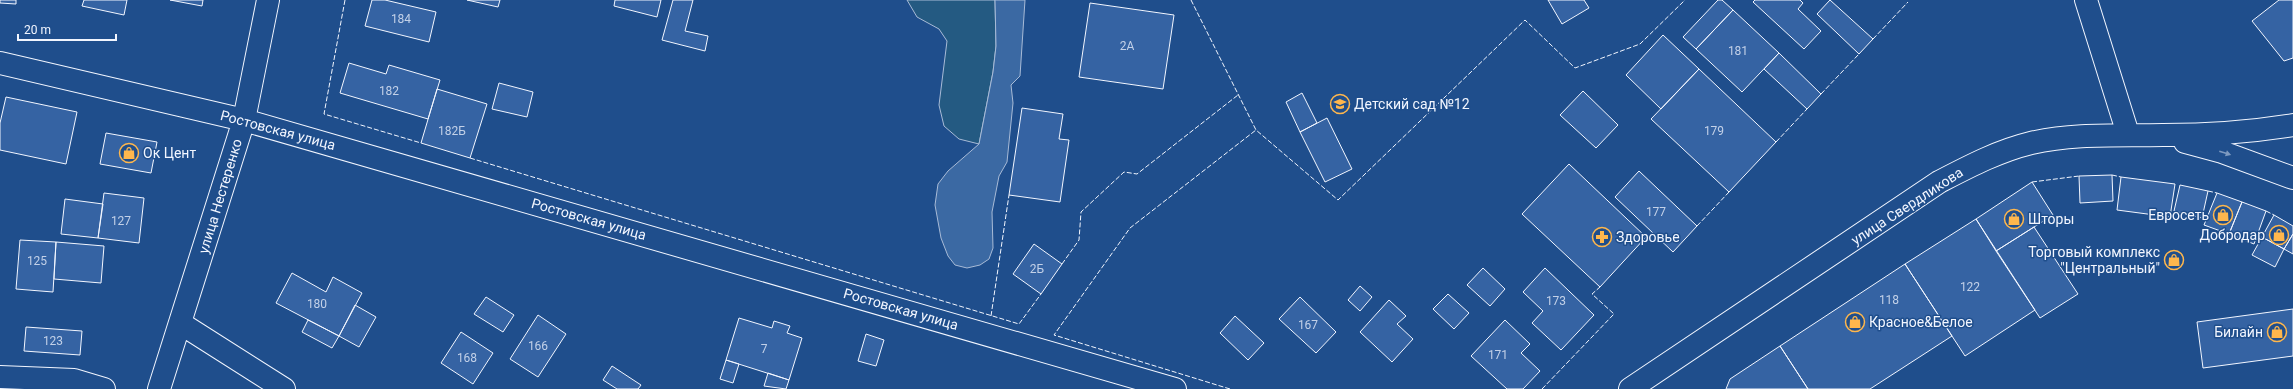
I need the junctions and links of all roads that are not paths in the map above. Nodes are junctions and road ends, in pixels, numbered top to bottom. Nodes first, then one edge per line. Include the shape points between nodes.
1 (268, 0) edge
2 (2086, 0) edge
3 (0, 63) edge
4 (244, 120) junction
5 (2293, 125) edge
6 (2128, 134) junction
7 (2161, 135) junction
8 (2293, 178) edge
9 (180, 323) junction
10 (0, 377) edge
11 (104, 389) edge
12 (159, 389) edge
13 (284, 389) edge
14 (1175, 389) edge
15 (1630, 389) edge

1 - 4 street, улица Нестеренко
2 - 6 street
3 - 4 street, Ростовская улица
4 - 9 street, улица Нестеренко
4 - 14 street, Ростовская улица
5 - 7 street, улица Свердликова via 2252,131
6 - 7 street, улица Свердликова
6 - 15 street, улица Свердликова via 2062,137 2030,143 1968,167 1939,182
7 -> 8 street via 2222,152
9 - 12 street, улица Нестеренко
9 - 13 street
10 - 11 street via 74,380

